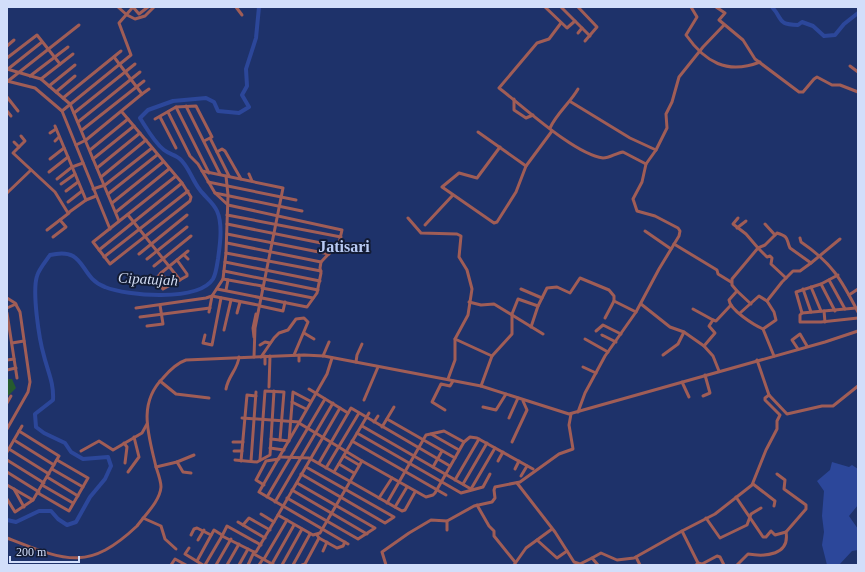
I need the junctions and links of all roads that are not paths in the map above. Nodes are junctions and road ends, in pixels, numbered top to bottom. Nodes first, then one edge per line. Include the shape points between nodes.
1 (118, 7) edge
2 (131, 7) edge
3 (148, 7) edge
4 (154, 7) edge
5 (238, 7) edge
6 (545, 7) edge
7 (560, 7) edge
8 (578, 7) edge
9 (691, 7) edge
10 (716, 7) edge
11 (127, 15) junction
12 (242, 15) dead end
13 (574, 21) junction
14 (561, 23) junction
15 (79, 24) dead end
16 (724, 25) junction
17 (582, 28) junction
18 (578, 33) dead end
19 (590, 36) junction
20 (14, 40) dead end
21 (585, 41) dead end
22 (42, 42) junction
23 (7, 46) edge
24 (68, 47) dead end
25 (49, 49) junction
26 (122, 51) dead end
27 (699, 52) junction
28 (74, 54) dead end
29 (55, 57) junction
30 (114, 57) junction
31 (7, 58) edge
32 (760, 62) junction
33 (60, 64) junction
34 (75, 64) dead end
35 (136, 64) dead end
36 (120, 65) junction
37 (850, 66) dead end
38 (7, 69) edge
39 (126, 72) junction
40 (140, 72) dead end
41 (858, 72) edge
42 (19, 73) junction
43 (30, 76) junction
44 (76, 76) dead end
45 (41, 79) junction
46 (131, 79) junction
47 (144, 81) dead end
48 (8, 82) edge
49 (49, 86) junction
50 (136, 87) junction
51 (149, 89) dead end
52 (578, 89) dead end
53 (56, 92) junction
54 (858, 92) edge
55 (142, 94) junction
56 (7, 97) edge
57 (63, 98) junction
58 (514, 99) junction
59 (571, 102) junction
60 (70, 104) junction
61 (186, 106) junction
62 (176, 107) junction
63 (7, 111) edge
64 (18, 111) dead end
65 (62, 111) junction
66 (122, 112) junction
67 (168, 112) junction
68 (74, 113) junction
69 (533, 114) junction
70 (11, 116) dead end
71 (160, 117) junction
72 (128, 119) junction
73 (155, 119) dead end
74 (78, 122) junction
75 (164, 125) junction
76 (134, 126) junction
77 (159, 127) dead end
78 (551, 129) junction
79 (82, 130) junction
80 (478, 132) dead end
81 (50, 133) dead end
82 (140, 133) junction
83 (168, 133) junction
84 (21, 136) dead end
85 (164, 136) dead end
86 (60, 137) junction
87 (210, 138) junction
88 (86, 140) junction
89 (146, 140) junction
90 (55, 141) dead end
91 (204, 141) junction
92 (14, 142) dead end
93 (76, 145) junction
94 (19, 147) junction
95 (500, 147) junction
96 (64, 148) junction
97 (152, 148) junction
98 (176, 148) dead end
99 (90, 150) junction
100 (656, 150) junction
101 (217, 152) junction
102 (199, 153) junction
103 (157, 155) junction
104 (191, 157) junction
105 (68, 158) junction
106 (50, 159) dead end
107 (93, 159) junction
108 (163, 162) junction
109 (83, 163) junction
110 (646, 164) junction
111 (72, 166) junction
112 (526, 166) junction
113 (97, 168) junction
114 (169, 169) junction
115 (31, 170) junction
116 (202, 171) junction
117 (49, 172) dead end
118 (209, 172) junction
119 (75, 174) junction
120 (249, 174) dead end
121 (221, 175) junction
122 (176, 176) junction
123 (228, 176) junction
124 (101, 177) junction
125 (57, 179) dead end
126 (241, 179) junction
127 (252, 181) junction
128 (78, 182) junction
129 (208, 182) junction
130 (182, 183) junction
131 (61, 184) dead end
132 (105, 186) junction
133 (227, 186) junction
134 (94, 189) junction
135 (66, 191) dead end
136 (82, 191) junction
137 (188, 191) junction
138 (7, 193) edge
139 (215, 193) junction
140 (108, 194) junction
141 (228, 195) junction
142 (453, 195) junction
143 (96, 196) junction
144 (281, 197) junction
145 (86, 200) junction
146 (296, 200) dead end
147 (68, 202) dead end
148 (112, 203) junction
149 (228, 205) junction
150 (279, 206) junction
151 (302, 211) dead end
152 (116, 212) junction
153 (69, 213) junction
154 (128, 215) junction
155 (188, 215) dead end
156 (228, 215) junction
157 (277, 215) junction
158 (408, 218) dead end
159 (738, 218) dead end
160 (60, 220) junction
161 (119, 221) junction
162 (746, 221) dead end
163 (134, 222) junction
164 (227, 224) junction
165 (275, 224) junction
166 (765, 224) dead end
167 (425, 225) dead end
168 (186, 227) dead end
169 (737, 228) junction
170 (110, 229) junction
171 (140, 229) junction
172 (46, 230) dead end
173 (645, 231) dead end
174 (274, 233) junction
175 (227, 234) junction
176 (775, 235) junction
177 (146, 236) junction
178 (191, 236) dead end
179 (53, 237) dead end
180 (341, 237) junction
181 (800, 238) dead end
182 (840, 239) dead end
183 (272, 242) junction
184 (227, 243) junction
185 (152, 244) junction
186 (674, 244) junction
187 (336, 246) junction
188 (758, 248) junction
189 (671, 249) junction
190 (99, 250) junction
191 (157, 251) junction
192 (188, 251) dead end
193 (270, 252) junction
194 (226, 253) junction
195 (139, 254) dead end
196 (329, 254) junction
197 (184, 255) junction
198 (821, 256) junction
199 (104, 257) junction
200 (163, 258) junction
201 (147, 259) dead end
202 (188, 259) dead end
203 (177, 260) junction
204 (268, 261) junction
205 (225, 262) junction
206 (321, 262) junction
207 (811, 263) junction
208 (154, 266) dead end
209 (169, 266) junction
210 (266, 270) junction
211 (224, 271) junction
212 (320, 271) junction
213 (161, 273) junction
214 (838, 275) junction
215 (223, 278) junction
216 (786, 278) junction
217 (264, 279) junction
218 (180, 280) junction
219 (228, 280) junction
220 (829, 280) junction
221 (320, 281) junction
222 (731, 282) junction
223 (821, 284) junction
224 (171, 285) junction
225 (262, 287) junction
226 (811, 287) junction
227 (217, 289) junction
228 (521, 289) dead end
229 (803, 289) junction
230 (858, 289) edge
231 (226, 290) junction
232 (318, 290) junction
233 (736, 291) junction
234 (849, 295) junction
235 (212, 296) junction
236 (260, 297) junction
237 (7, 298) edge
238 (221, 298) junction
239 (313, 298) junction
240 (542, 298) junction
241 (230, 300) junction
242 (614, 301) junction
243 (240, 302) junction
244 (285, 302) junction
245 (469, 302) junction
246 (767, 302) junction
247 (858, 302) edge
248 (16, 304) junction
249 (641, 304) junction
250 (751, 304) junction
251 (854, 304) junction
252 (160, 305) junction
253 (731, 305) junction
254 (259, 306) junction
255 (538, 306) junction
256 (7, 308) edge
257 (136, 308) dead end
258 (210, 308) junction
259 (856, 308) junction
260 (693, 309) dead end
261 (845, 309) junction
262 (823, 311) junction
263 (835, 311) junction
264 (209, 312) dead end
265 (636, 312) junction
266 (811, 312) junction
267 (858, 312) edge
268 (7, 313) edge
269 (237, 313) dead end
270 (740, 313) junction
271 (162, 314) junction
272 (512, 314) junction
273 (802, 314) junction
274 (140, 318) dead end
275 (605, 318) dead end
276 (858, 318) edge
277 (713, 320) junction
278 (825, 322) junction
279 (147, 326) dead end
280 (530, 327) junction
281 (763, 328) junction
282 (224, 330) dead end
283 (596, 331) dead end
284 (858, 331) edge
285 (684, 332) junction
286 (304, 333) junction
287 (543, 334) dead end
288 (621, 334) junction
289 (205, 335) dead end
290 (602, 335) dead end
291 (7, 338) edge
292 (11, 338) junction
293 (314, 339) dead end
294 (454, 339) junction
295 (585, 339) dead end
296 (24, 341) junction
297 (329, 342) dead end
298 (616, 342) junction
299 (12, 343) junction
300 (270, 343) junction
301 (362, 344) dead end
302 (260, 345) dead end
303 (704, 346) junction
304 (807, 346) junction
305 (13, 348) junction
306 (7, 349) edge
307 (798, 349) junction
308 (608, 352) junction
309 (294, 355) junction
310 (299, 355) junction
311 (663, 355) dead end
312 (268, 356) junction
313 (323, 356) junction
314 (492, 356) junction
315 (774, 356) junction
316 (239, 357) junction
317 (254, 357) junction
318 (261, 357) junction
319 (14, 358) junction
320 (332, 358) junction
321 (7, 360) edge
322 (757, 360) junction
323 (299, 361) dead end
324 (356, 362) junction
325 (265, 364) dead end
326 (378, 367) junction
327 (583, 367) dead end
328 (16, 368) junction
329 (7, 370) edge
330 (719, 371) junction
331 (596, 373) junction
332 (705, 375) junction
333 (17, 378) dead end
334 (448, 379) junction
335 (160, 381) junction
336 (453, 381) junction
337 (682, 382) junction
338 (481, 386) junction
339 (858, 386) edge
340 (269, 387) dead end
341 (226, 389) dead end
342 (309, 390) dead end
343 (274, 391) junction
344 (315, 393) junction
345 (506, 394) junction
346 (768, 395) junction
347 (11, 396) dead end
348 (703, 396) dead end
349 (689, 397) dead end
350 (209, 398) dead end
351 (518, 398) junction
352 (325, 399) junction
353 (364, 400) dead end
354 (523, 400) junction
355 (310, 401) junction
356 (292, 402) junction
357 (7, 403) edge
358 (333, 403) junction
359 (483, 406) dead end
360 (394, 407) dead end
361 (340, 408) junction
362 (306, 409) junction
363 (445, 410) dead end
364 (578, 412) junction
365 (348, 413) junction
366 (359, 413) junction
367 (369, 414) dead end
368 (571, 414) junction
369 (378, 416) dead end
370 (243, 418) junction
371 (254, 418) junction
372 (367, 418) junction
373 (509, 418) dead end
374 (262, 419) junction
375 (387, 419) junction
376 (272, 420) junction
377 (281, 421) junction
378 (290, 421) junction
379 (374, 422) junction
380 (299, 423) junction
381 (147, 424) junction
382 (22, 426) dead end
383 (362, 426) junction
384 (382, 427) junction
385 (7, 429) edge
386 (306, 429) junction
387 (19, 431) junction
388 (314, 433) junction
389 (357, 434) junction
390 (431, 434) junction
391 (134, 437) junction
392 (322, 438) junction
393 (270, 439) junction
394 (479, 439) junction
395 (14, 440) junction
396 (280, 440) junction
397 (424, 440) junction
398 (289, 441) junction
399 (352, 441) junction
400 (233, 442) dead end
401 (243, 442) junction
402 (330, 442) junction
403 (464, 442) junction
404 (512, 442) dead end
405 (124, 443) junction
406 (487, 444) junction
407 (338, 447) junction
408 (270, 448) junction
409 (419, 448) junction
410 (495, 448) junction
411 (284, 450) junction
412 (459, 450) junction
413 (8, 451) edge
414 (81, 451) dead end
415 (234, 451) dead end
416 (242, 451) junction
417 (442, 451) junction
418 (346, 452) junction
419 (503, 452) junction
420 (194, 455) dead end
421 (344, 456) junction
422 (415, 456) junction
423 (290, 457) junction
424 (511, 457) junction
425 (279, 458) junction
426 (301, 458) junction
427 (310, 458) junction
428 (455, 458) junction
429 (437, 459) junction
430 (7, 460) edge
431 (57, 460) junction
432 (235, 460) dead end
433 (260, 460) junction
434 (362, 460) junction
435 (242, 461) junction
436 (251, 461) junction
437 (498, 461) dead end
438 (508, 461) dead end
439 (519, 461) junction
440 (177, 462) junction
441 (125, 463) dead end
442 (319, 463) junction
443 (339, 464) junction
444 (410, 464) junction
445 (54, 465) junction
446 (359, 465) junction
447 (306, 466) junction
448 (450, 466) junction
449 (527, 466) junction
450 (156, 467) junction
451 (433, 467) junction
452 (326, 468) junction
453 (52, 469) junction
454 (515, 469) dead end
455 (533, 469) dead end
456 (7, 472) edge
457 (128, 472) dead end
458 (334, 472) junction
459 (406, 472) junction
460 (191, 473) dead end
461 (354, 473) junction
462 (49, 474) junction
463 (301, 474) junction
464 (446, 474) junction
465 (490, 474) dead end
466 (777, 474) dead end
467 (521, 476) dead end
468 (47, 477) junction
469 (392, 478) junction
470 (455, 480) junction
471 (350, 481) junction
472 (297, 482) junction
473 (399, 482) junction
474 (442, 482) junction
475 (517, 483) junction
476 (43, 484) junction
477 (463, 484) junction
478 (753, 484) junction
479 (7, 485) edge
480 (264, 485) junction
481 (83, 487) junction
482 (407, 487) junction
483 (13, 488) junction
484 (345, 489) junction
485 (292, 490) junction
486 (437, 490) junction
487 (38, 492) junction
488 (415, 492) junction
489 (446, 495) dead end
490 (78, 496) junction
491 (267, 497) junction
492 (340, 497) junction
493 (736, 497) junction
494 (287, 498) junction
495 (380, 498) junction
496 (7, 499) edge
497 (34, 500) junction
498 (275, 502) junction
499 (387, 503) junction
500 (73, 504) junction
501 (336, 505) junction
502 (477, 505) junction
503 (283, 506) junction
504 (774, 506) dead end
505 (24, 507) junction
506 (395, 507) junction
507 (761, 508) dead end
508 (331, 513) junction
509 (261, 514) dead end
510 (278, 515) junction
511 (749, 516) junction
512 (143, 518) junction
513 (706, 518) junction
514 (286, 520) junction
515 (326, 521) junction
516 (447, 521) junction
517 (238, 522) dead end
518 (274, 522) junction
519 (243, 525) junction
520 (294, 525) junction
521 (302, 529) junction
522 (322, 529) junction
523 (552, 529) junction
524 (204, 530) junction
525 (270, 530) junction
526 (448, 530) dead end
527 (682, 531) junction
528 (786, 532) junction
529 (310, 534) junction
530 (367, 534) junction
531 (190, 535) dead end
532 (211, 535) junction
533 (222, 535) junction
534 (318, 536) junction
535 (7, 538) edge
536 (265, 538) junction
537 (231, 539) junction
538 (198, 540) dead end
539 (537, 540) junction
540 (327, 542) junction
541 (239, 544) junction
542 (261, 545) junction
543 (189, 548) dead end
544 (176, 549) dead end
545 (248, 549) junction
546 (112, 550) dead end
547 (323, 551) dead end
548 (567, 551) junction
549 (254, 553) junction
550 (592, 558) junction
551 (636, 558) junction
552 (264, 559) junction
553 (196, 561) junction
554 (64, 562) dead end
555 (574, 562) junction
556 (514, 563) edge
557 (272, 564) edge
558 (697, 564) edge
559 (171, 565) edge
560 (186, 565) edge
561 (204, 565) edge
562 (216, 565) edge
563 (227, 565) edge
564 (239, 565) edge
565 (248, 565) edge
566 (260, 565) edge
567 (282, 565) edge
568 (294, 565) edge
569 (302, 565) edge
570 (385, 565) edge
571 (570, 565) edge
572 (598, 565) edge
573 (640, 565) edge
574 (724, 565) edge
575 (737, 565) edge

1 - 11 street
2 - 3 street via 139,14
2 - 11 street
4 - 11 street via 138,19
5 - 12 street
6 - 14 street
7 - 13 street
8 - 19 street via 596,26
9 - 27 street via 697,17 685,34
10 - 16 street via 724,13 719,20
11 - 36 street via 119,23 132,54
13 - 14 street via 567,28
13 - 17 street
14 - 58 street via 549,39 537,43 499,88
15 - 25 street
16 - 27 street
16 - 32 street via 743,40 751,54
17 - 18 street
17 - 19 street
19 - 21 street
20 - 23 street
22 - 25 street
22 - 31 street via 36,35
22 - 38 street
24 - 29 street
25 - 29 street
25 - 42 street
26 - 30 street
27 - 32 street via 713,62 725,66 742,67
27 - 100 street via 678,79 672,104 666,114 667,128
28 - 33 street
29 - 33 street
29 - 43 street
30 - 36 street
30 - 57 street
32 - 54 street via 799,92 803,92 817,77 832,85 840,85
33 - 45 street
34 - 49 street
35 - 39 street
36 - 39 street
36 - 60 street
37 - 41 street
38 - 42 street
39 - 46 street
39 - 68 street
40 - 46 street
42 - 43 street
42 - 48 street
43 - 45 street
44 - 53 street
45 - 49 street
46 - 50 street
46 - 74 street
47 - 50 street
48 - 65 street via 35,88
49 - 53 street
50 - 55 street
50 - 79 street
51 - 55 street
52 - 59 street
53 - 57 street
55 - 66 street
56 - 64 street
57 - 60 street
58 - 69 street
58 - 69 street via 514,110 517,114 526,118
59 - 78 street via 559,114
59 - 100 street via 630,138
60 - 65 street
60 - 68 street
61 - 62 street
61 - 87 street via 196,106 212,137
61 - 91 street
62 - 67 street
62 - 102 street
63 - 70 street
65 - 93 street
66 - 72 street
66 - 88 street
67 - 71 street
67 - 104 street
68 - 74 street
69 - 78 street
71 - 73 street
71 - 75 street
72 - 76 street
72 - 99 street
74 - 79 street
75 - 77 street
75 - 83 street
76 - 82 street
76 - 107 street
78 - 110 street via 591,155 607,158 623,152
78 - 112 street
79 - 88 street
80 - 95 street
81 - 86 street via 55,127
82 - 89 street
82 - 113 street
83 - 85 street
83 - 98 street
84 - 94 street via 25,141
86 - 90 street
86 - 96 street
87 - 91 street
87 - 101 street
88 - 93 street
88 - 99 street
89 - 97 street
89 - 124 street
91 - 121 street
92 - 94 street
93 - 109 street
94 - 115 street via 13,153
95 - 112 street
95 - 142 street via 477,178 459,173 442,187
96 - 105 street
96 - 106 street
97 - 103 street
97 - 132 street
99 - 107 street
100 - 110 street
101 - 123 street
101 - 126 street via 222,149 225,151
102 - 104 street
102 - 118 street
103 - 108 street
103 - 140 street
104 - 116 street
105 - 111 street
105 - 117 street
107 - 113 street
108 - 114 street
108 - 148 street
109 - 111 street
109 - 134 street
110 - 186 street via 641,184 633,199 634,207 638,212 655,216 680,230
111 - 119 street
111 - 125 street
112 - 142 street via 516,192 496,223
113 - 124 street
114 - 122 street
114 - 152 street
115 - 138 street
115 - 153 street via 55,192
116 - 118 street
116 - 129 street
118 - 121 street
119 - 128 street
119 - 131 street
120 - 127 street
121 - 123 street
122 - 130 street
122 - 154 street
123 - 126 street
123 - 133 street
124 - 132 street
126 - 127 street
127 - 144 street via 283,188
128 - 135 street
128 - 136 street
129 - 133 street
129 - 139 street
130 - 137 street
130 - 163 street
132 - 134 street
132 - 140 street
133 - 141 street
133 - 144 street
134 - 143 street
136 - 145 street
136 - 147 street
137 - 171 street
137 - 177 street via 190,201
139 - 141 street
139 - 149 street
140 - 148 street
141 - 149 street
141 - 150 street
142 - 167 street
143 - 145 street
143 - 170 street
144 - 146 street
144 - 150 street
145 - 153 street
148 - 152 street
149 - 156 street
149 - 157 street
150 - 151 street
150 - 157 street
152 - 161 street
153 - 160 street
154 - 161 street
154 - 163 street
155 - 185 street
156 - 164 street
156 - 165 street
157 - 165 street
157 - 180 street via 341,228
158 - 245 street via 421,233 461,235 459,257 467,270 472,288
159 - 169 street via 732,224
160 - 172 street
160 - 179 street via 66,227
161 - 170 street
162 - 169 street
163 - 171 street
163 - 190 street
164 - 174 street
164 - 175 street
165 - 174 street
165 - 180 street
166 - 176 street
168 - 191 street
169 - 188 street
170 - 190 street via 93,242
171 - 177 street
171 - 199 street
173 - 189 street
174 - 183 street
174 - 187 street
175 - 183 street
175 - 184 street
176 - 188 street
176 - 207 street via 778,233 784,236 789,241 790,248
177 - 185 street
177 - 199 street via 110,265
178 - 200 street
180 - 187 street
181 - 198 street via 801,242
182 - 198 street
183 - 193 street
183 - 196 street
184 - 193 street
184 - 194 street
185 - 191 street
185 - 195 street
186 - 189 street
186 - 222 street via 717,270 718,274
187 - 196 street
188 - 216 street via 767,257 773,258 771,264
188 - 222 street via 736,272
189 - 249 street
190 - 199 street
191 - 200 street
191 - 201 street
192 - 197 street
193 - 204 street
193 - 206 street
194 - 204 street
194 - 205 street
196 - 206 street
197 - 202 street
197 - 203 street
198 - 207 street
198 - 214 street
200 - 208 street
200 - 209 street
203 - 209 street
203 - 218 street via 187,275
204 - 210 street
204 - 212 street
205 - 210 street
205 - 211 street
206 - 212 street
207 - 216 street via 800,271 795,270
209 - 213 street
209 - 218 street
210 - 217 street
210 - 221 street
211 - 215 street
211 - 217 street
212 - 221 street
213 - 224 street
213 - 224 street via 155,281 162,289
214 - 220 street
214 - 234 street
215 - 219 street
215 - 227 street
216 - 246 street
217 - 225 street
217 - 232 street
218 - 224 street
219 - 225 street
219 - 231 street
220 - 223 street
220 - 261 street
221 - 232 street
222 - 233 street
223 - 226 street
223 - 263 street
225 - 236 street
225 - 239 street
226 - 229 street
226 - 262 street
227 - 231 street
227 - 235 street
228 - 240 street
229 - 266 street
229 - 273 street via 795,293
230 - 234 street
231 - 236 street
232 - 239 street
233 - 250 street
233 - 253 street via 729,300
234 - 251 street
235 - 238 street
235 - 252 street
235 - 258 street
236 - 244 street
236 - 254 street
237 - 248 street
238 - 241 street
238 - 289 street via 212,344 203,343
239 - 244 street via 307,306
240 - 242 street via 549,287 571,292 580,278 611,291
240 - 255 street
241 - 243 street
241 - 282 street
242 - 265 street
242 - 275 street
243 - 254 street
243 - 269 street
244 - 254 street via 283,311
245 - 272 street via 493,304
245 - 294 street via 468,315
246 - 250 street via 760,296
246 - 281 street via 776,320
247 - 251 street
248 - 256 street
248 - 296 street via 20,312
249 - 265 street
249 - 285 street via 670,327
250 - 270 street
251 - 259 street
252 - 257 street
252 - 271 street
253 - 270 street
253 - 277 street via 716,321
254 - 317 street
255 - 272 street via 518,298
255 - 280 street
258 - 264 street
258 - 271 street
259 - 261 street
259 - 267 street
260 - 277 street
261 - 263 street
262 - 263 street
262 - 266 street
262 - 278 street
265 - 288 street
266 - 273 street
268 - 292 street
270 - 281 street via 743,318
271 - 274 street
271 - 279 street via 163,324
272 - 280 street
272 - 314 street via 511,336
273 - 278 street via 801,323
276 - 278 street
277 - 303 street via 709,326 715,333
280 - 287 street
281 - 315 street
283 - 288 street via 603,325
284 - 304 street
285 - 303 street
285 - 311 street via 678,344
286 - 293 street
286 - 300 street via 308,321 297,318 288,330 279,334
286 - 309 street
288 - 298 street
290 - 298 street
291 - 292 street
292 - 299 street
294 - 314 street
294 - 334 street via 455,360
295 - 308 street
296 - 299 street
296 - 385 street via 30,388
297 - 313 street
298 - 308 street
299 - 305 street
300 - 302 street
300 - 318 street
301 - 324 street
303 - 330 street via 713,356
304 - 307 street
304 - 307 street via 800,334 792,340
305 - 306 street
305 - 319 street
307 - 315 street
308 - 331 street
309 - 310 street
309 - 312 street
310 - 313 street
310 - 323 street
312 - 318 street
312 - 325 street
312 - 340 street
313 - 320 street
314 - 338 street
315 - 322 street
316 - 317 street
316 - 335 street via 186,360
316 - 341 street via 238,366 229,376
317 - 318 street
319 - 321 street
319 - 328 street
320 - 324 street
320 - 344 street via 327,374
322 - 330 street
322 - 346 street
324 - 326 street
326 - 334 street
326 - 353 street
327 - 331 street
328 - 329 street
328 - 333 street
330 - 332 street
331 - 364 street
332 - 337 street
332 - 348 street via 710,393
334 - 336 street
335 - 350 street via 176,394
335 - 381 street via 148,402
336 - 338 street
336 - 363 street via 450,386 441,384 432,402
337 - 349 street
337 - 364 street
338 - 345 street
339 - 346 street via 833,406 787,414
342 - 344 street
343 - 374 street via 266,390
343 - 376 street
343 - 377 street via 284,392
344 - 352 street
344 - 355 street
345 - 351 street
345 - 359 street via 496,410
346 - 478 street via 765,399 780,415 777,429
347 - 357 street
351 - 354 street
351 - 373 street
352 - 358 street
352 - 386 street
354 - 368 street via 563,414
354 - 404 street via 527,410
355 - 356 street via 293,392
355 - 362 street
356 - 362 street
356 - 378 street
358 - 361 street
358 - 388 street
360 - 375 street
361 - 365 street
361 - 392 street
362 - 380 street
364 - 368 street
365 - 366 street via 351,408
365 - 402 street
366 - 372 street
366 - 407 street
367 - 372 street
368 - 475 street via 568,425 573,449 559,454
369 - 379 street
370 - 371 street
370 - 371 street via 247,395 256,394
370 - 401 street
371 - 374 street
371 - 436 street
372 - 379 street
372 - 383 street
374 - 376 street
374 - 433 street
375 - 384 street
375 - 397 street
376 - 377 street
376 - 393 street
377 - 378 street
377 - 396 street
378 - 380 street
378 - 398 street
379 - 384 street
380 - 386 street
380 - 398 street
381 - 391 street via 142,433
381 - 450 street
382 - 387 street
383 - 389 street
383 - 422 street
384 - 409 street
386 - 388 street
386 - 423 street
387 - 395 street
387 - 431 street via 59,456
388 - 392 street
388 - 426 street
389 - 399 street
389 - 444 street
390 - 397 street via 426,435
390 - 403 street via 446,431
390 - 412 street
391 - 405 street
391 - 457 street via 139,457
392 - 402 street
392 - 427 street
393 - 396 street
393 - 408 street
394 - 403 street via 470,437
394 - 406 street
394 - 470 street
395 - 413 street
395 - 445 street
396 - 398 street
397 - 409 street
397 - 417 street
398 - 411 street
399 - 418 street
399 - 459 street
400 - 401 street
401 - 416 street
402 - 407 street
402 - 442 street
403 - 412 street
405 - 414 street via 112,450 97,441
405 - 441 street
406 - 410 street
406 - 477 street
407 - 418 street
407 - 452 street
408 - 411 street
408 - 433 street via 270,455
409 - 422 street
409 - 429 street
410 - 419 street
410 - 477 street via 471,489
411 - 425 street
412 - 428 street
413 - 462 street
415 - 416 street
416 - 435 street
417 - 428 street
417 - 429 street
418 - 421 street
418 - 434 street
419 - 424 street
419 - 437 street
420 - 440 street
421 - 443 street
421 - 446 street
422 - 444 street
422 - 451 street
422 - 464 street
423 - 425 street
423 - 426 street
423 - 491 street
424 - 438 street
424 - 439 street
425 - 480 street
425 - 480 street via 266,461 256,480
426 - 427 street
426 - 498 street
427 - 442 street
427 - 447 street
428 - 448 street
429 - 448 street
429 - 451 street
430 - 476 street
431 - 445 street
431 - 481 street via 88,478
432 - 435 street
433 - 436 street
434 - 446 street
434 - 469 street
435 - 436 street
439 - 449 street
439 - 454 street
440 - 450 street
440 - 460 street via 183,472
442 - 452 street
443 - 458 street
443 - 461 street
444 - 459 street
444 - 474 street
445 - 453 street
446 - 461 street
447 - 463 street
447 - 484 street
448 - 464 street
449 - 455 street
449 - 467 street
450 - 512 street via 160,489
451 - 464 street
452 - 458 street
453 - 462 street
453 - 481 street
456 - 487 street
458 - 471 street
459 - 473 street
459 - 486 street
461 - 471 street
462 - 468 street
463 - 472 street
463 - 492 street
464 - 470 street
464 - 474 street
465 - 474 street via 483,488 461,493
466 - 528 street via 785,480 784,489 806,507
468 - 476 street
468 - 490 street
469 - 473 street
469 - 495 street
470 - 477 street
471 - 484 street
471 - 495 street
472 - 485 street
472 - 501 street
473 - 482 street
473 - 499 street
474 - 486 street
475 - 502 street via 495,487 494,501
475 - 523 street
476 - 487 street
476 - 500 street
478 - 493 street
478 - 504 street via 775,501
479 - 483 street
480 - 491 street via 259,492
481 - 490 street
482 - 488 street
482 - 506 street
483 - 497 street
483 - 505 street
484 - 492 street
484 - 492 street via 394,517 385,523
485 - 494 street
485 - 508 street
486 - 488 street via 430,497
486 - 489 street
487 - 497 street
487 - 500 street via 69,511
488 - 506 street via 404,510
490 - 500 street
491 - 498 street
492 - 501 street
493 - 511 street
493 - 513 street
494 - 503 street
494 - 515 street
495 - 499 street
496 - 505 street via 15,512
497 - 505 street
498 - 503 street
499 - 506 street
501 - 508 street
501 - 530 street via 375,528
502 - 516 street
502 - 556 street via 488,526 494,531 494,536
503 - 510 street
503 - 522 street
507 - 511 street
508 - 515 street
508 - 530 street
509 - 518 street
510 - 514 street
510 - 518 street
511 - 513 street via 747,525 720,538
511 - 528 street via 763,537 768,536 771,531 775,535
512 - 544 street via 161,526 166,539
512 - 546 street
513 - 527 street
514 - 520 street
514 - 552 street
515 - 522 street
515 - 530 street via 358,539
516 - 526 street
516 - 570 street via 431,520 390,545 382,553
517 - 519 street
518 - 525 street
519 - 525 street via 249,518
519 - 536 street
520 - 521 street
520 - 557 street
521 - 529 street
521 - 567 street
522 - 534 street
522 - 540 street via 347,543 337,548
523 - 539 street
523 - 548 street
524 - 531 street via 194,529
524 - 532 street
524 - 538 street
525 - 536 street
527 - 551 street
527 - 558 street
528 - 575 street via 787,542 784,548 772,554 748,554
529 - 534 street
529 - 568 street
532 - 533 street via 214,530
532 - 553 street
533 - 537 street
533 - 542 street via 227,526
533 - 561 street
534 - 540 street
534 - 569 street via 305,564
535 - 554 street
536 - 542 street
537 - 541 street
537 - 562 street
539 - 548 street via 557,558
539 - 556 street via 526,548
540 - 547 street
541 - 545 street
541 - 563 street
542 - 549 street
543 - 553 street via 185,554
545 - 549 street
545 - 564 street
548 - 555 street
549 - 552 street
549 - 565 street
550 - 551 street via 601,553 617,560
550 - 555 street via 580,564
550 - 572 street
551 - 573 street
552 - 557 street
552 - 566 street
553 - 561 street
555 - 571 street
558 - 574 street via 717,556
559 - 560 street via 175,558

